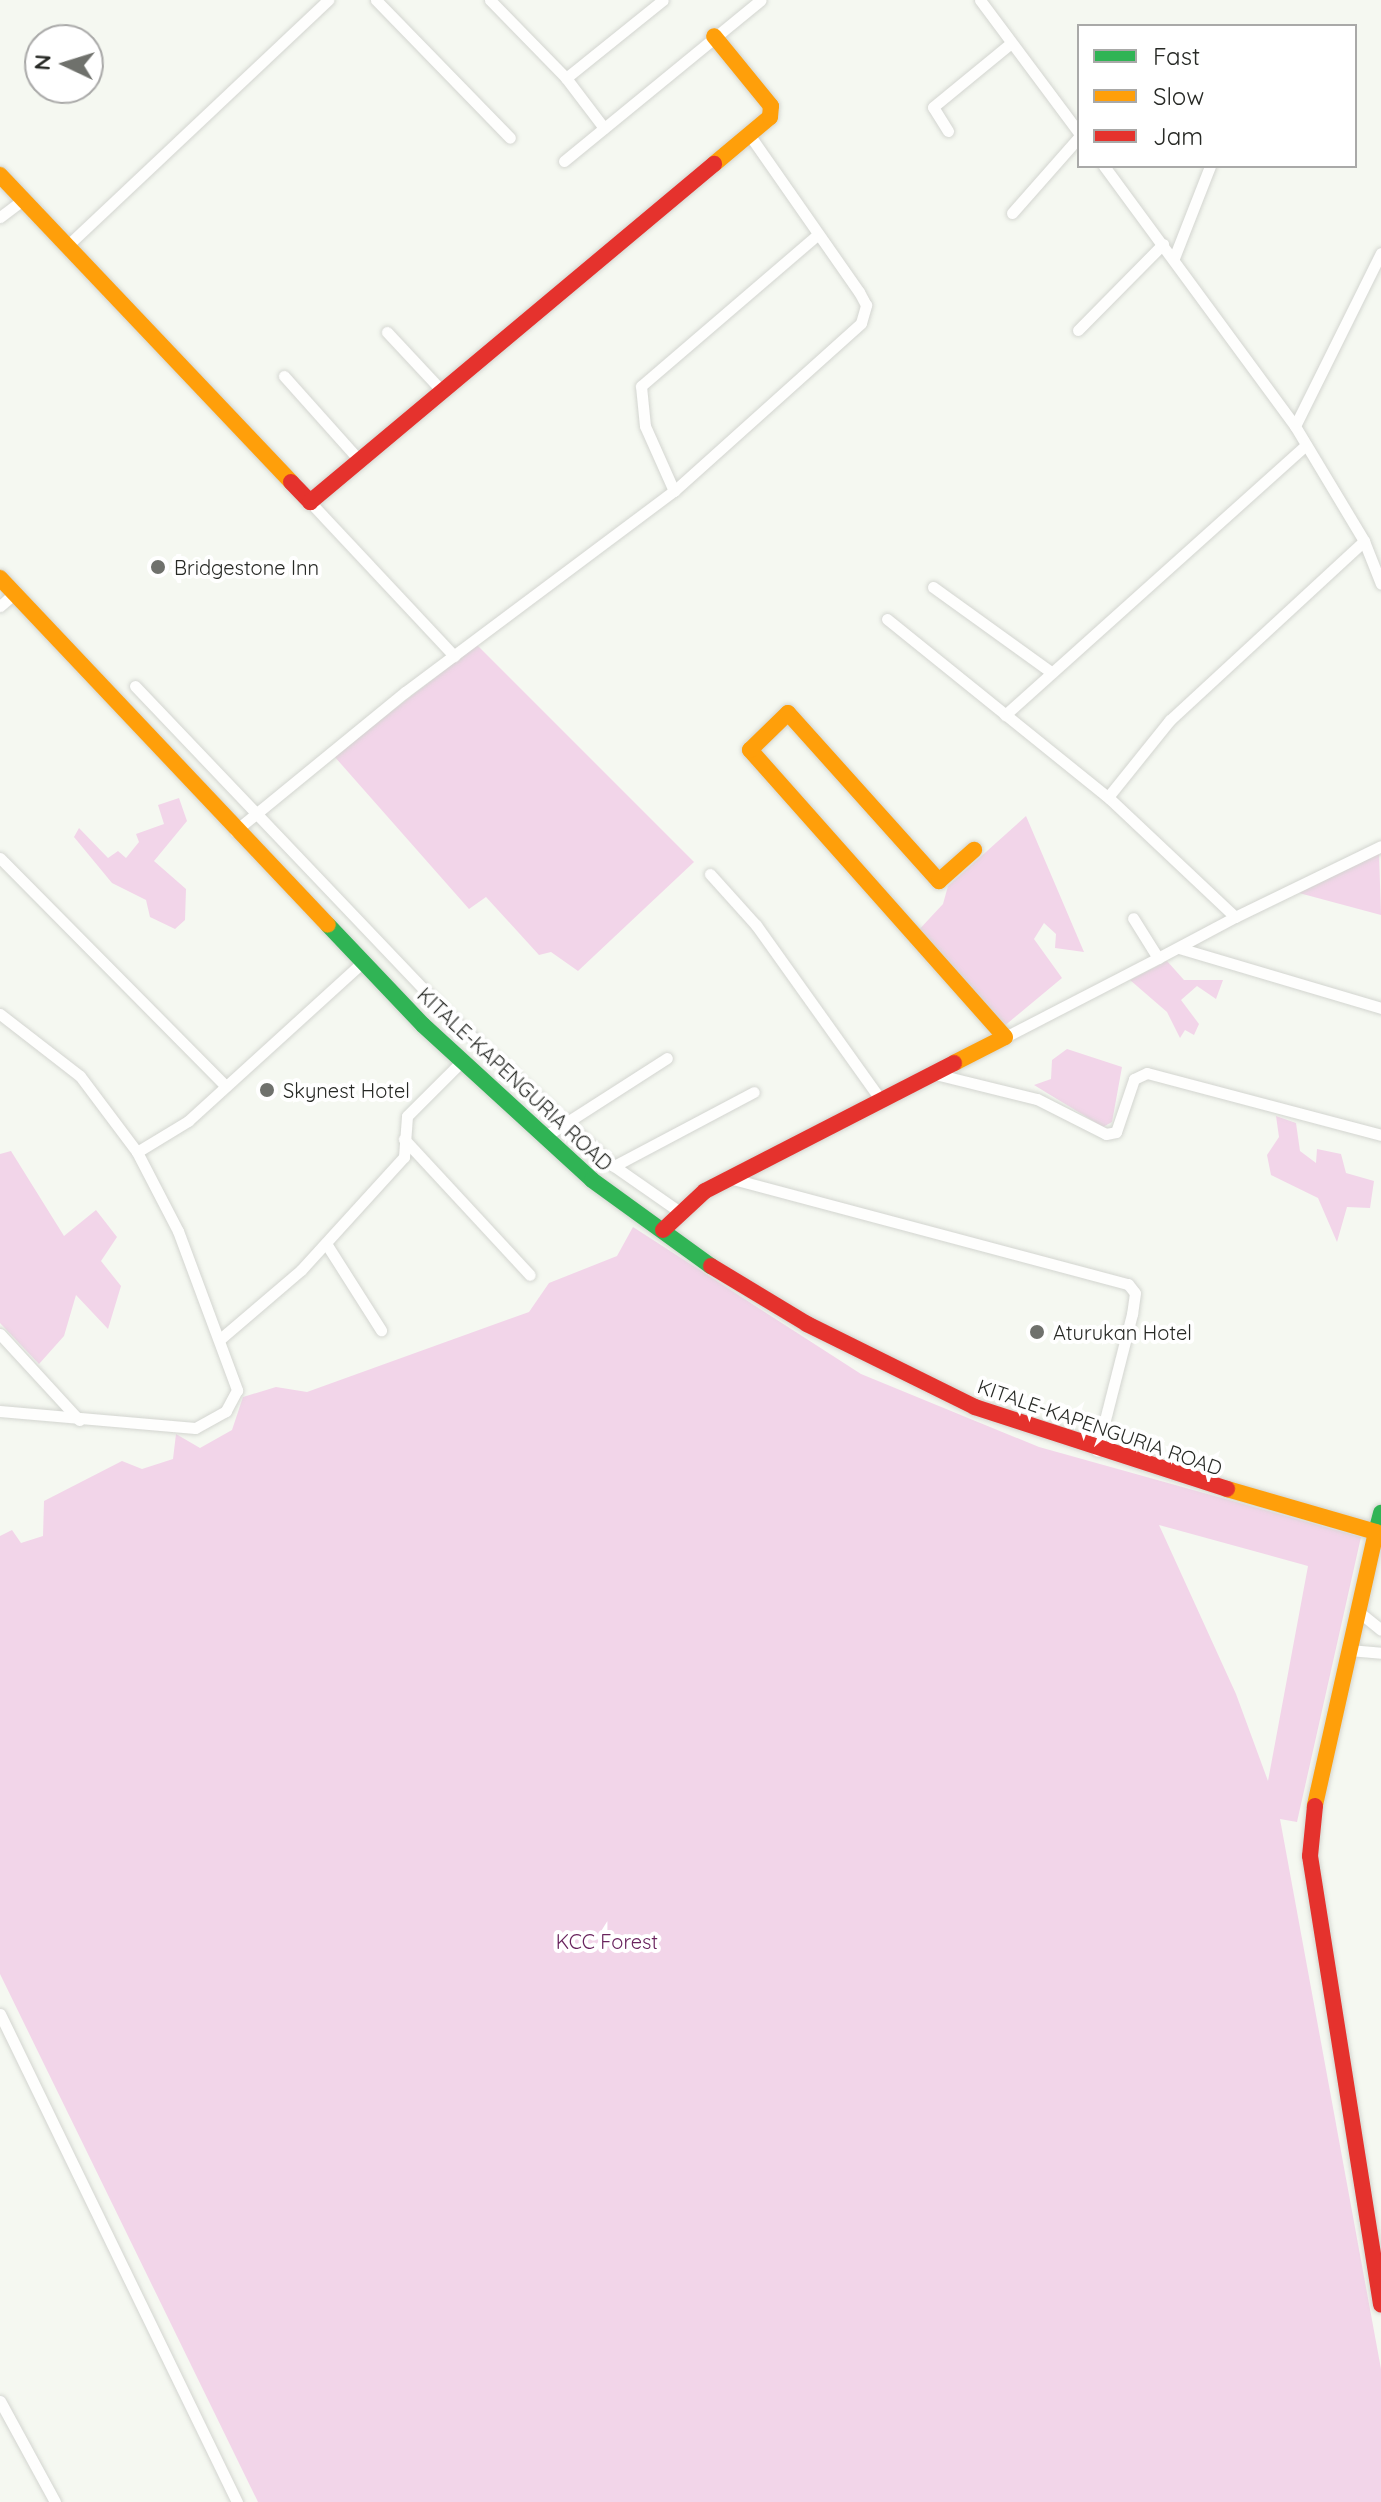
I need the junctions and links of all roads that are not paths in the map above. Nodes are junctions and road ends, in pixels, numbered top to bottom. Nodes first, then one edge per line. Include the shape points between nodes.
1 (328, 0) edge
2 (376, 0) edge
3 (490, 0) edge
4 (663, 0) edge
5 (761, 0) edge
6 (980, 0) edge
7 (714, 36) junction
8 (1011, 43) junction
9 (566, 78) junction
10 (604, 128) junction
11 (948, 131) dead end
12 (1077, 132) edge
13 (748, 133) junction
14 (1077, 137) edge
15 (510, 138) dead end
16 (564, 161) dead end
17 (1106, 168) edge
18 (1209, 168) edge
19 (0, 175) edge
20 (24, 199) junction
21 (1012, 213) dead end
22 (0, 217) edge
23 (817, 235) junction
24 (1163, 244) junction
25 (67, 246) junction
26 (1381, 253) edge
27 (1174, 258) junction
28 (1078, 330) dead end
29 (387, 332) dead end
30 (284, 376) dead end
31 (441, 390) junction
32 (1295, 426) junction
33 (1306, 445) junction
34 (359, 460) junction
35 (674, 491) junction
36 (310, 502) junction
37 (1364, 541) junction
38 (0, 578) edge
39 (1381, 584) edge
40 (933, 587) dead end
41 (15, 593) junction
42 (0, 606) edge
43 (887, 619) dead end
44 (454, 656) junction
45 (1051, 672) junction
46 (135, 686) dead end
47 (1005, 715) junction
48 (1108, 797) junction
49 (256, 814) junction
50 (235, 831) junction
51 (1381, 846) edge
52 (974, 850) dead end
53 (0, 858) edge
54 (710, 874) dead end
55 (1235, 917) junction
56 (1133, 918) dead end
57 (1179, 948) junction
58 (1158, 958) junction
59 (364, 961) junction
60 (1381, 1008) edge
61 (0, 1014) edge
62 (1005, 1037) junction
63 (667, 1058) dead end
64 (462, 1061) junction
65 (935, 1074) junction
66 (226, 1086) junction
67 (754, 1092) dead end
68 (881, 1100) junction
69 (560, 1122) junction
70 (1381, 1135) edge
71 (544, 1137) junction
72 (404, 1139) junction
73 (137, 1152) junction
74 (614, 1166) junction
75 (728, 1178) junction
76 (677, 1210) junction
77 (663, 1230) junction
78 (327, 1245) junction
79 (530, 1275) dead end
80 (381, 1330) dead end
81 (0, 1334) edge
82 (219, 1340) junction
83 (0, 1411) edge
84 (79, 1420) junction
85 (1097, 1451) junction
86 (1381, 1513) edge
87 (1376, 1532) junction
88 (1359, 1612) junction
89 (1381, 1630) edge
90 (1349, 1650) junction
91 (1381, 1653) edge
92 (0, 2014) edge
93 (1381, 2304) edge
94 (0, 2401) edge
95 (55, 2502) edge
96 (237, 2502) edge

1 - 25 street
2 - 15 street
3 - 9 street
4 - 9 street
5 - 7 street
6 - 8 street
7 - 10 street
7 - 13 main road via 771,106 770,117
8 - 11 street via 933,107
8 - 12 street
9 - 10 street
10 - 16 street
13 - 23 street
13 - 31 main road
14 - 21 street
17 - 24 street
18 - 27 street
19 - 20 main road
20 - 22 street
20 - 25 main road
23 - 35 street via 641,386 645,426
23 - 35 street via 866,313
24 - 27 street
24 - 28 street
25 - 36 main road
26 - 32 street
27 - 32 street
29 - 31 street
30 - 34 street
31 - 34 main road
32 - 33 street
33 - 37 street
33 - 45 street
34 - 36 main road
35 - 44 street
36 - 44 street
37 - 39 street
37 - 48 street via 1181,709
38 - 41 main road, KITALE-KAPENGURIA ROAD
40 - 45 street
41 - 42 street
41 - 50 main road, KITALE-KAPENGURIA ROAD
43 - 47 street
44 - 49 street
45 - 47 street
46 - 49 street
47 - 48 street
48 - 55 street
49 - 50 street
49 - 69 street
50 - 59 main road, KITALE-KAPENGURIA ROAD
51 - 55 street
52 - 62 main road via 939,881 788,713 750,750
53 - 66 street
54 - 68 street via 756,925
55 - 57 street
56 - 58 street
57 - 58 street
57 - 60 street
58 - 62 street
59 - 64 main road, KITALE-KAPENGURIA ROAD
59 - 66 street
61 - 73 street via 80,1076
62 - 65 main road
63 - 69 street
64 - 71 main road, KITALE-KAPENGURIA ROAD
64 - 72 street via 413,1107
65 - 68 main road
65 - 70 street via 1037,1099 1106,1134 1116,1132 1134,1079 1147,1073
66 - 73 street via 160,1143
67 - 74 street
68 - 75 main road
69 - 71 street
69 - 74 street
71 - 77 main road, KITALE-KAPENGURIA ROAD
72 - 78 street via 404,1157
72 - 79 street
73 - 82 street via 178,1231
74 - 76 street
75 - 76 main road
75 - 85 street via 1128,1284 1132,1314
76 - 77 main road
77 - 85 main road, KITALE-KAPENGURIA ROAD via 749,1291 861,1353 975,1407
78 - 80 street
78 - 82 street
81 - 84 street
82 - 84 street via 237,1390 208,1425
83 - 84 street
85 - 87 main road, KITALE-KAPENGURIA ROAD
86 - 87 main road
87 - 88 main road
88 - 89 street
88 - 90 main road
90 - 91 street
90 - 93 main road via 1318,1775 1310,1856
92 - 96 street
94 - 95 street

